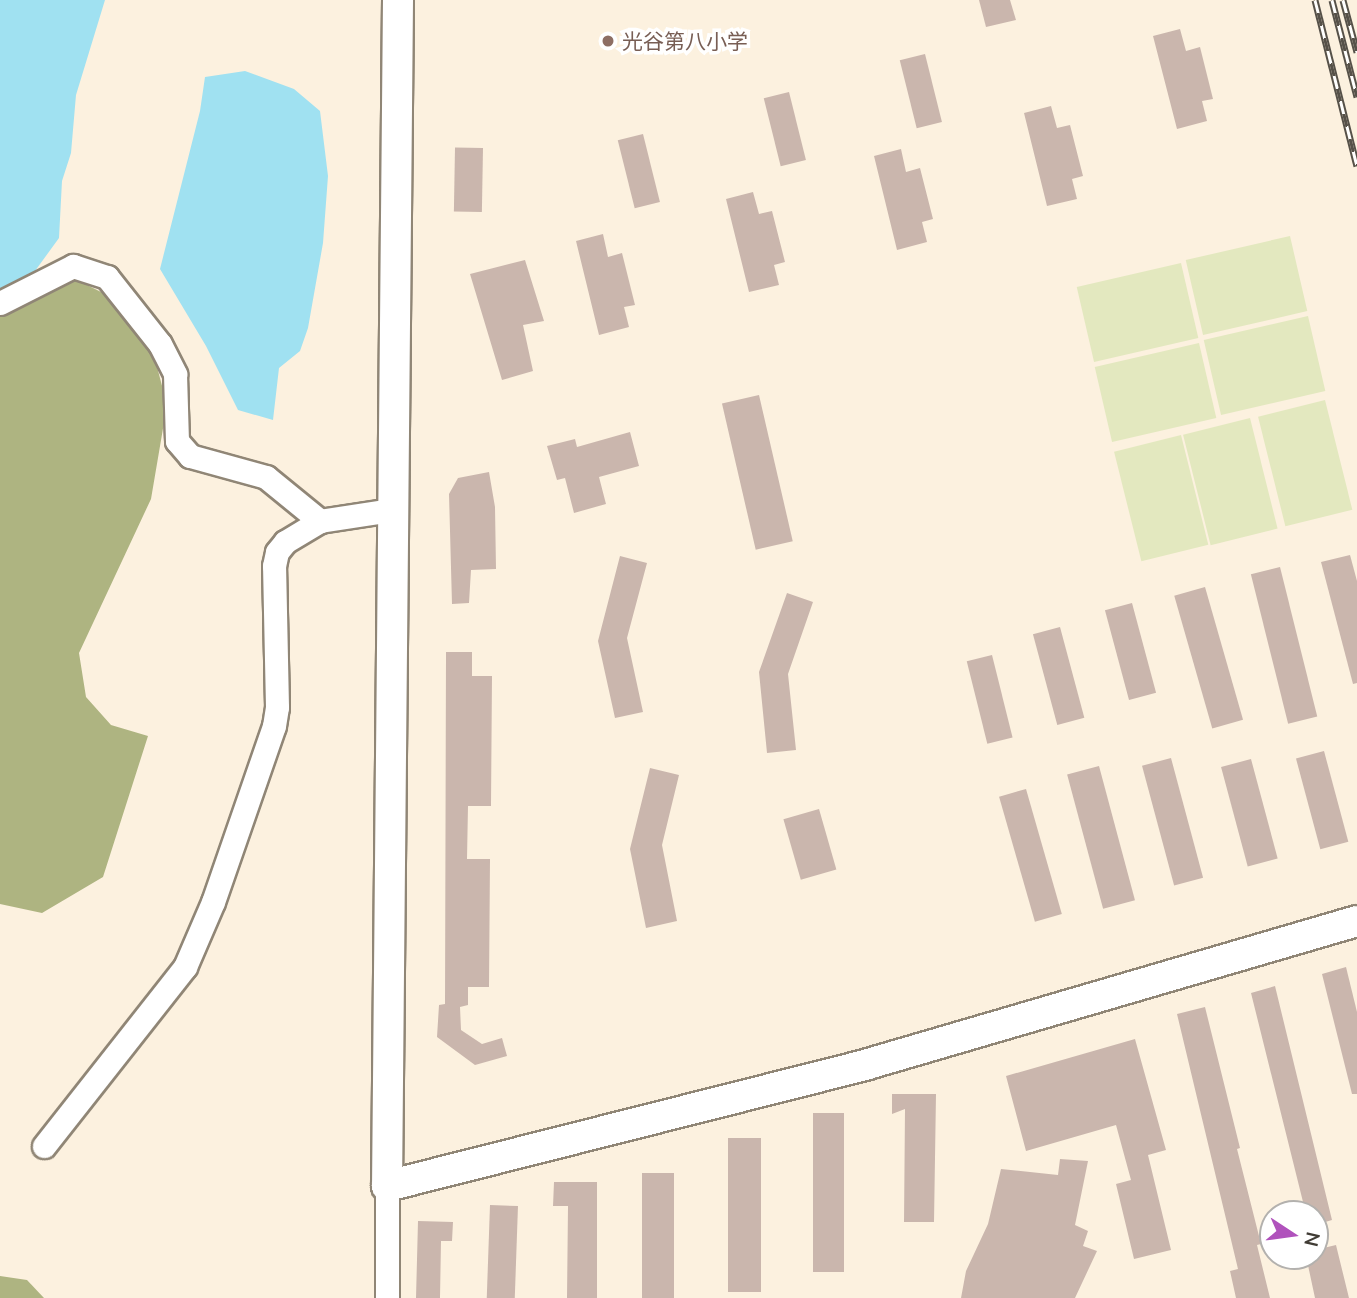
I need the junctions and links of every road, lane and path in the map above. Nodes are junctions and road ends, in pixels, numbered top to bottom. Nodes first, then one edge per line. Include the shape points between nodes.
1 (398, 0) edge
2 (0, 303) edge
3 (392, 510) junction
4 (320, 521) junction
5 (1357, 921) edge
6 (44, 1146) dead end
7 (387, 1186) junction
8 (387, 1298) edge

1 - 3 main road
2 - 4 street via 73,266 107,277 160,344 175,374 177,441 190,456 266,477
3 - 4 street
3 - 7 main road
4 - 6 street via 277,552 274,726 213,902 185,967
5 - 7 main road via 868,1064
7 - 8 street

